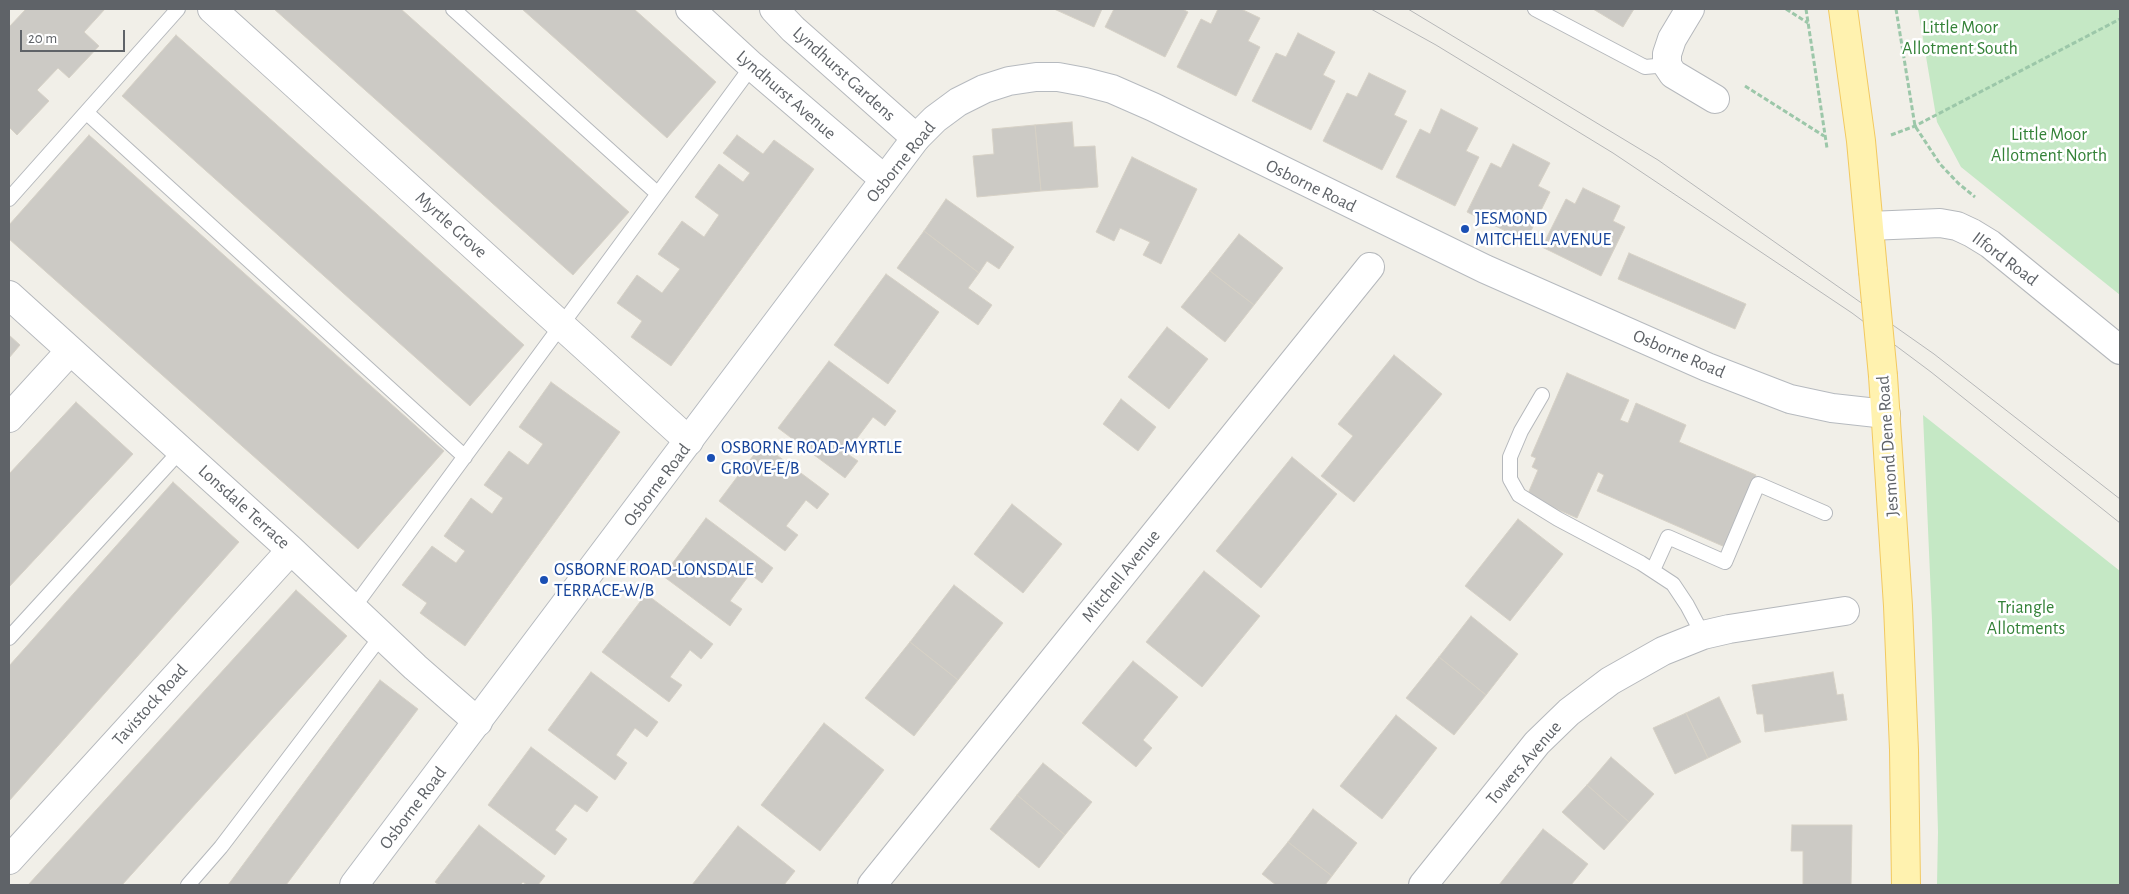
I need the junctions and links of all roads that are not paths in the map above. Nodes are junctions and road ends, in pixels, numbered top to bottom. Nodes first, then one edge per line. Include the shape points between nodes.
1 (178, 9) edge
2 (212, 9) edge
3 (453, 9) edge
4 (690, 9) edge
5 (774, 9) edge
6 (1535, 9) edge
7 (1690, 9) edge
8 (1843, 9) edge
9 (752, 66) junction
10 (1667, 66) junction
11 (1715, 99) dead end
12 (87, 113) junction
13 (916, 138) junction
14 (884, 179) junction
15 (658, 194) junction
16 (9, 199) edge
17 (1869, 226) junction
18 (1370, 267) dead end
19 (9, 295) edge
20 (562, 326) junction
21 (2120, 350) edge
22 (70, 351) junction
23 (1542, 395) dead end
24 (1886, 414) junction
25 (9, 418) edge
26 (690, 441) junction
27 (181, 450) junction
28 (466, 457) junction
29 (1825, 513) dead end
30 (291, 550) junction
31 (1653, 570) junction
32 (354, 607) junction
33 (1845, 611) dead end
34 (382, 635) junction
35 (1702, 635) junction
36 (9, 638) edge
37 (478, 722) junction
38 (9, 860) edge
39 (188, 885) edge
40 (354, 885) edge
41 (872, 885) edge
42 (1423, 885) edge
43 (1906, 885) edge

1 - 12 lane
2 - 20 street, Myrtle Grove
3 - 15 lane
4 - 9 street, Lyndhurst Avenue
5 - 13 street, Lyndhurst Gardens
6 - 10 lane via 1645,67
7 - 10 street via 1672,39
8 - 17 main road, Jesmond Dene Road
9 - 14 street, Lyndhurst Avenue
9 - 15 lane
10 - 11 street via 1673,74
12 - 16 lane
12 - 28 lane
13 - 14 street, Osborne Road
13 - 24 street, Osborne Road via 951,108 984,89 1009,82 1058,77 1112,89 1484,269 1707,367 1790,399
14 - 26 street, Osborne Road
15 - 20 lane
17 - 21 street, Ilford Road via 1940,223 1972,233 1990,244
17 - 24 main road, Jesmond Dene Road, bridge
18 - 41 street, Mitchell Avenue
19 - 22 street, Lonsdale Terrace
20 - 26 street, Myrtle Grove
20 - 28 lane
22 - 25 street
22 - 27 street, Lonsdale Terrace
23 - 31 lane via 1510,457 1510,479 1519,495
24 - 43 main road, Jesmond Dene Road via 1900,644
26 - 37 street, Osborne Road
27 - 30 street, Lonsdale Terrace
27 - 36 lane
28 - 32 lane
29 - 31 lane via 1758,484 1725,562 1668,536
30 - 32 street, Lonsdale Terrace
30 - 38 street, Tavistock Road
31 - 35 lane via 1673,584
32 - 34 street, Lonsdale Terrace
33 - 35 street, Towers Avenue
34 - 37 street, Lonsdale Terrace
34 - 39 lane via 227,839
35 - 42 street, Towers Avenue via 1663,651 1610,681 1569,712 1537,744
37 - 40 street, Osborne Road

